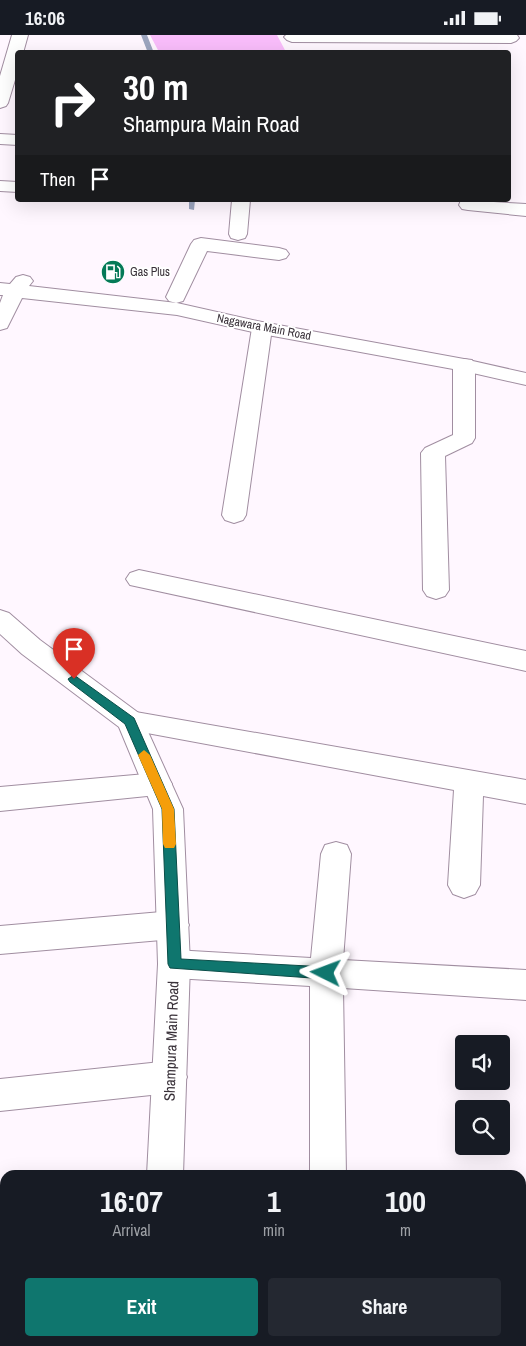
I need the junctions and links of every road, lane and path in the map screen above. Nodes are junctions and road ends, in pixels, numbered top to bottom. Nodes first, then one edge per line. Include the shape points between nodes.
1 (20, 35) edge
2 (292, 36) edge
3 (510, 42) edge
4 (17, 50) edge
5 (297, 50) edge
6 (15, 63) edge
7 (0, 103) edge
8 (15, 103) edge
9 (0, 139) edge
10 (15, 140) edge
11 (0, 186) edge
12 (15, 187) edge
13 (241, 202) edge
14 (469, 202) edge
15 (526, 210) edge
16 (238, 233) dead end
17 (279, 254) dead end
18 (10, 285) edge
19 (176, 297) junction
20 (0, 324) edge
21 (262, 328) junction
22 (526, 364) edge
23 (464, 365) junction
24 (526, 379) edge
25 (234, 515) dead end
26 (139, 579) dead end
27 (436, 590) dead end
28 (0, 619) edge
29 (526, 661) edge
30 (130, 721) junction
31 (469, 782) junction
32 (158, 784) junction
33 (526, 792) edge
34 (0, 799) edge
35 (336, 854) dead end
36 (464, 885) dead end
37 (173, 925) junction
38 (0, 940) edge
39 (174, 964) junction
40 (326, 973) junction
41 (526, 985) edge
42 (170, 1077) junction
43 (0, 1095) edge
44 (165, 1170) edge
45 (328, 1170) edge

1 - 4 street
2 - 3 street
2 - 5 street
6 - 7 street
7 - 8 street
9 - 10 street
11 - 12 street
13 - 16 street
14 - 15 street via 468,205
17 - 19 street via 201,244
18 - 19 street
18 - 20 street
18 - 21 street, Nagawara Main Road via 178,309
19 - 22 street via 384,333
21 - 23 street, Nagawara Main Road
21 - 25 street
23 - 24 street, Nagawara Main Road
23 - 27 street via 464,438 433,453
26 - 29 street
28 - 30 street, Shampura Main Road via 31,647
30 - 31 street
30 - 32 street, Shampura Main Road
31 - 33 street
31 - 36 street
32 - 34 street
32 - 37 street, Shampura Main Road via 168,809
35 - 40 street
37 - 38 street
37 - 39 street, Shampura Main Road
39 - 40 street
39 - 42 street, Shampura Main Road
40 - 41 street
40 - 45 street
42 - 43 street
42 - 44 street, Shampura Main Road

